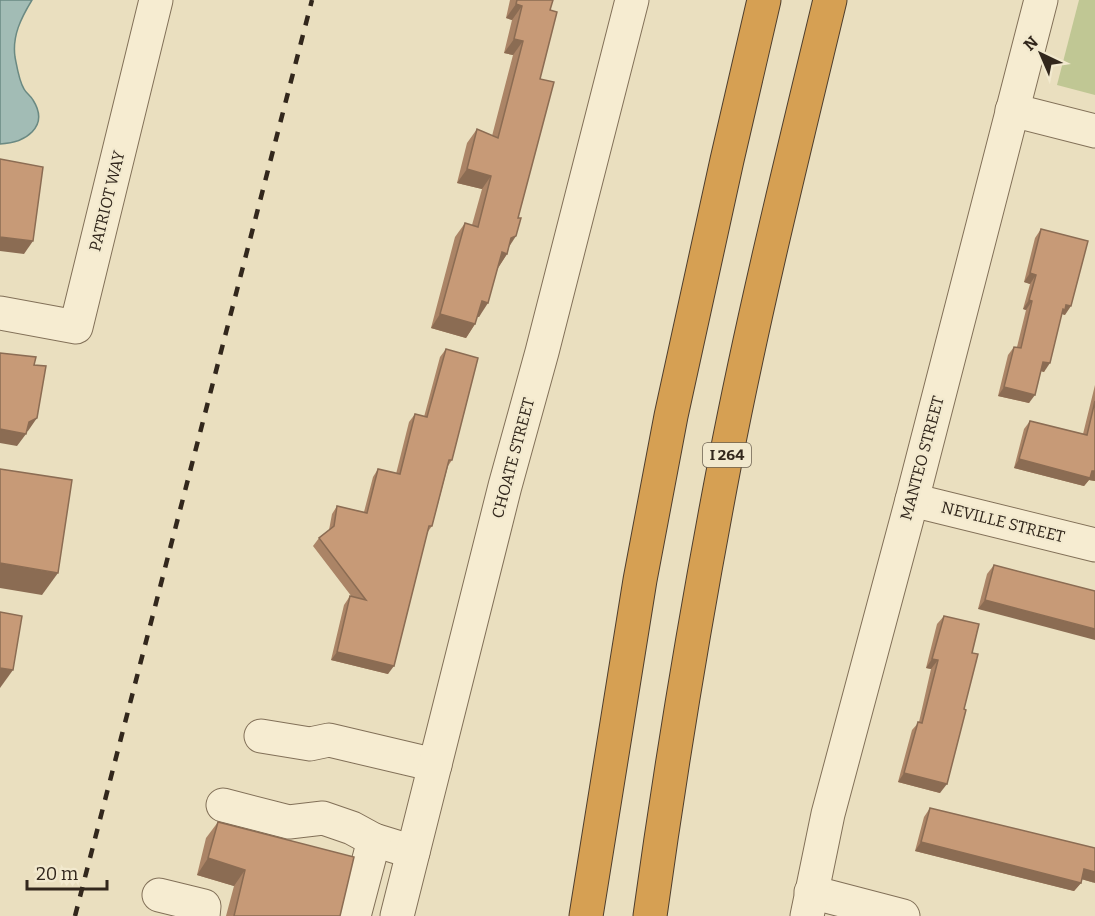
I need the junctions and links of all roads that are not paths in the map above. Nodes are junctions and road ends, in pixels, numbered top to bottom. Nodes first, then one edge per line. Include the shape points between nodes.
1 (156, 0) edge
2 (632, 0) edge
3 (764, 0) edge
4 (830, 0) edge
5 (1041, 0) edge
6 (1012, 110) junction
7 (1095, 131) edge
8 (0, 313) edge
9 (912, 500) junction
10 (1095, 545) edge
11 (261, 736) dead end
12 (435, 765) junction
13 (223, 805) dead end
14 (374, 840) junction
15 (413, 852) junction
16 (159, 895) dead end
17 (809, 904) edge
18 (203, 916) edge
19 (354, 916) edge
20 (397, 916) edge
21 (586, 916) edge
22 (650, 916) edge
23 (903, 916) edge

1 - 8 street, PATRIOT WAY via 76,327
2 - 12 street, CHOATE STREET
3 - 21 highway via 671,416 640,580
4 - 22 highway, I 264 via 726,460 667,791
5 - 6 street, MANTEO STREET
6 - 7 street
6 - 9 street, MANTEO STREET
9 - 10 street, NEVILLE STREET
9 - 17 street, MANTEO STREET via 828,813
11 - 12 street via 310,744 329,741
12 - 15 street, CHOATE STREET
13 - 14 street via 289,822 323,818
14 - 15 street
14 - 19 street
15 - 20 street, CHOATE STREET
16 - 18 street via 204,906
17 - 23 street

